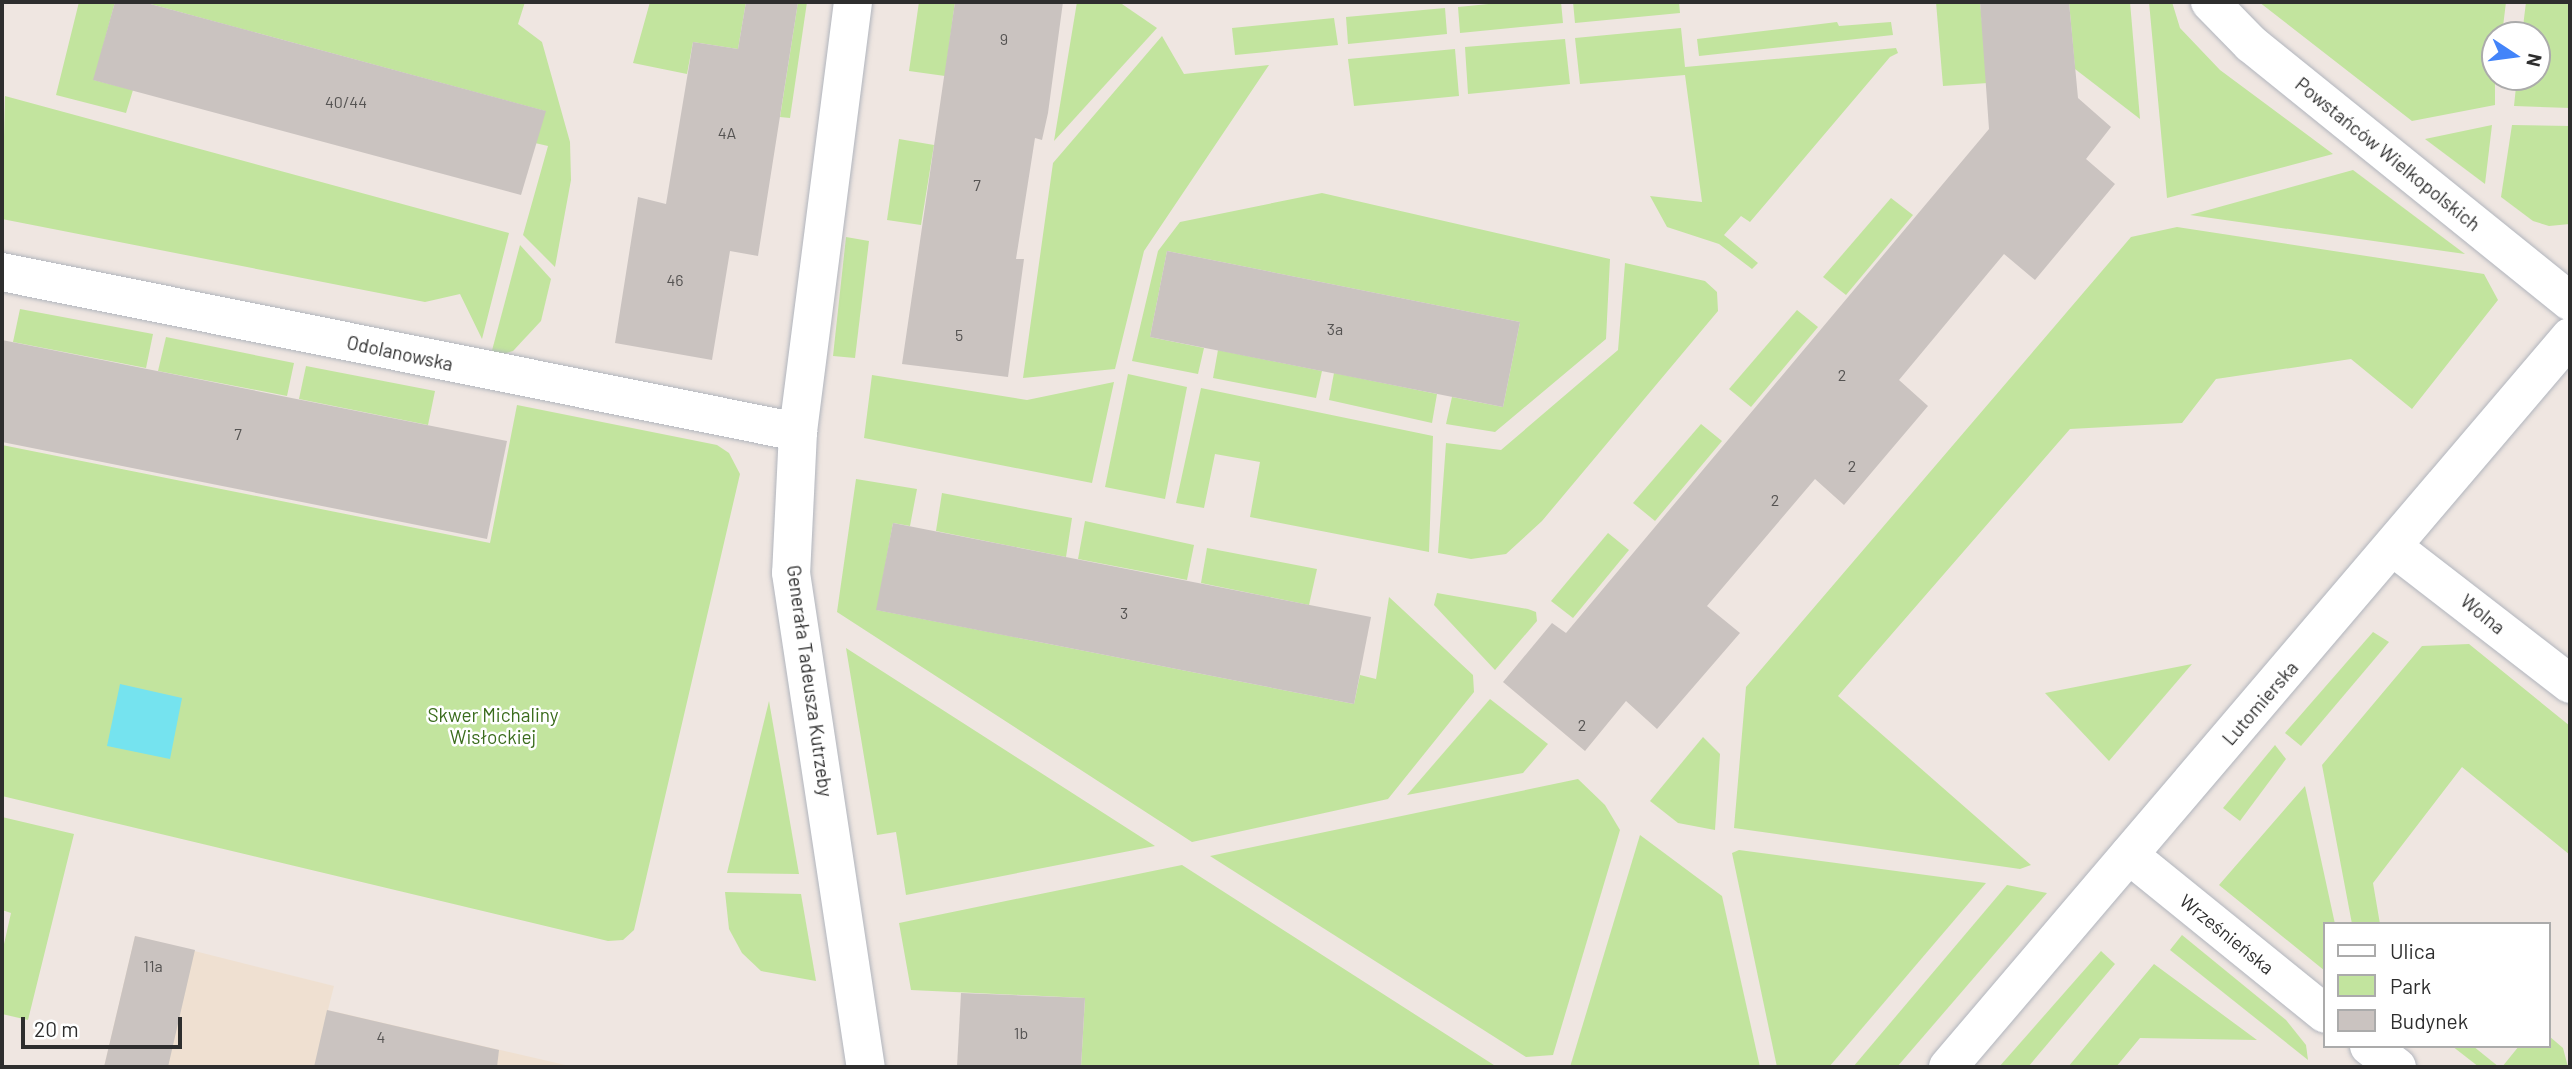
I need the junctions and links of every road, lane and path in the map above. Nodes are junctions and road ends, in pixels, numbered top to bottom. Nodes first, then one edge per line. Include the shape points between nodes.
1 (853, 2) edge
2 (2210, 2) edge
3 (2, 272) edge
4 (2570, 301) edge
5 (2570, 337) edge
6 (798, 432) junction
7 (2393, 547) junction
8 (2570, 684) edge
9 (2129, 855) junction
10 (2324, 1012) edge
11 (2344, 1048) edge
12 (2372, 1048) edge
13 (866, 1067) edge
14 (1948, 1067) edge
15 (2347, 1067) edge
16 (2397, 1067) edge

1 - 6 street, Generała Tadeusza Kutrzeby
2 - 4 street, Powstańców Wielkopolskich via 2251,44
3 - 6 street, Odolanowska
5 - 7 street, Lutomierska
6 - 13 street, Generała Tadeusza Kutrzeby via 792,573
7 - 8 street, Wolna
7 - 9 street, Lutomierska
9 - 10 street, Wrześnieńska
9 - 14 street, Lutomierska
11 - 15 street
12 - 16 street

